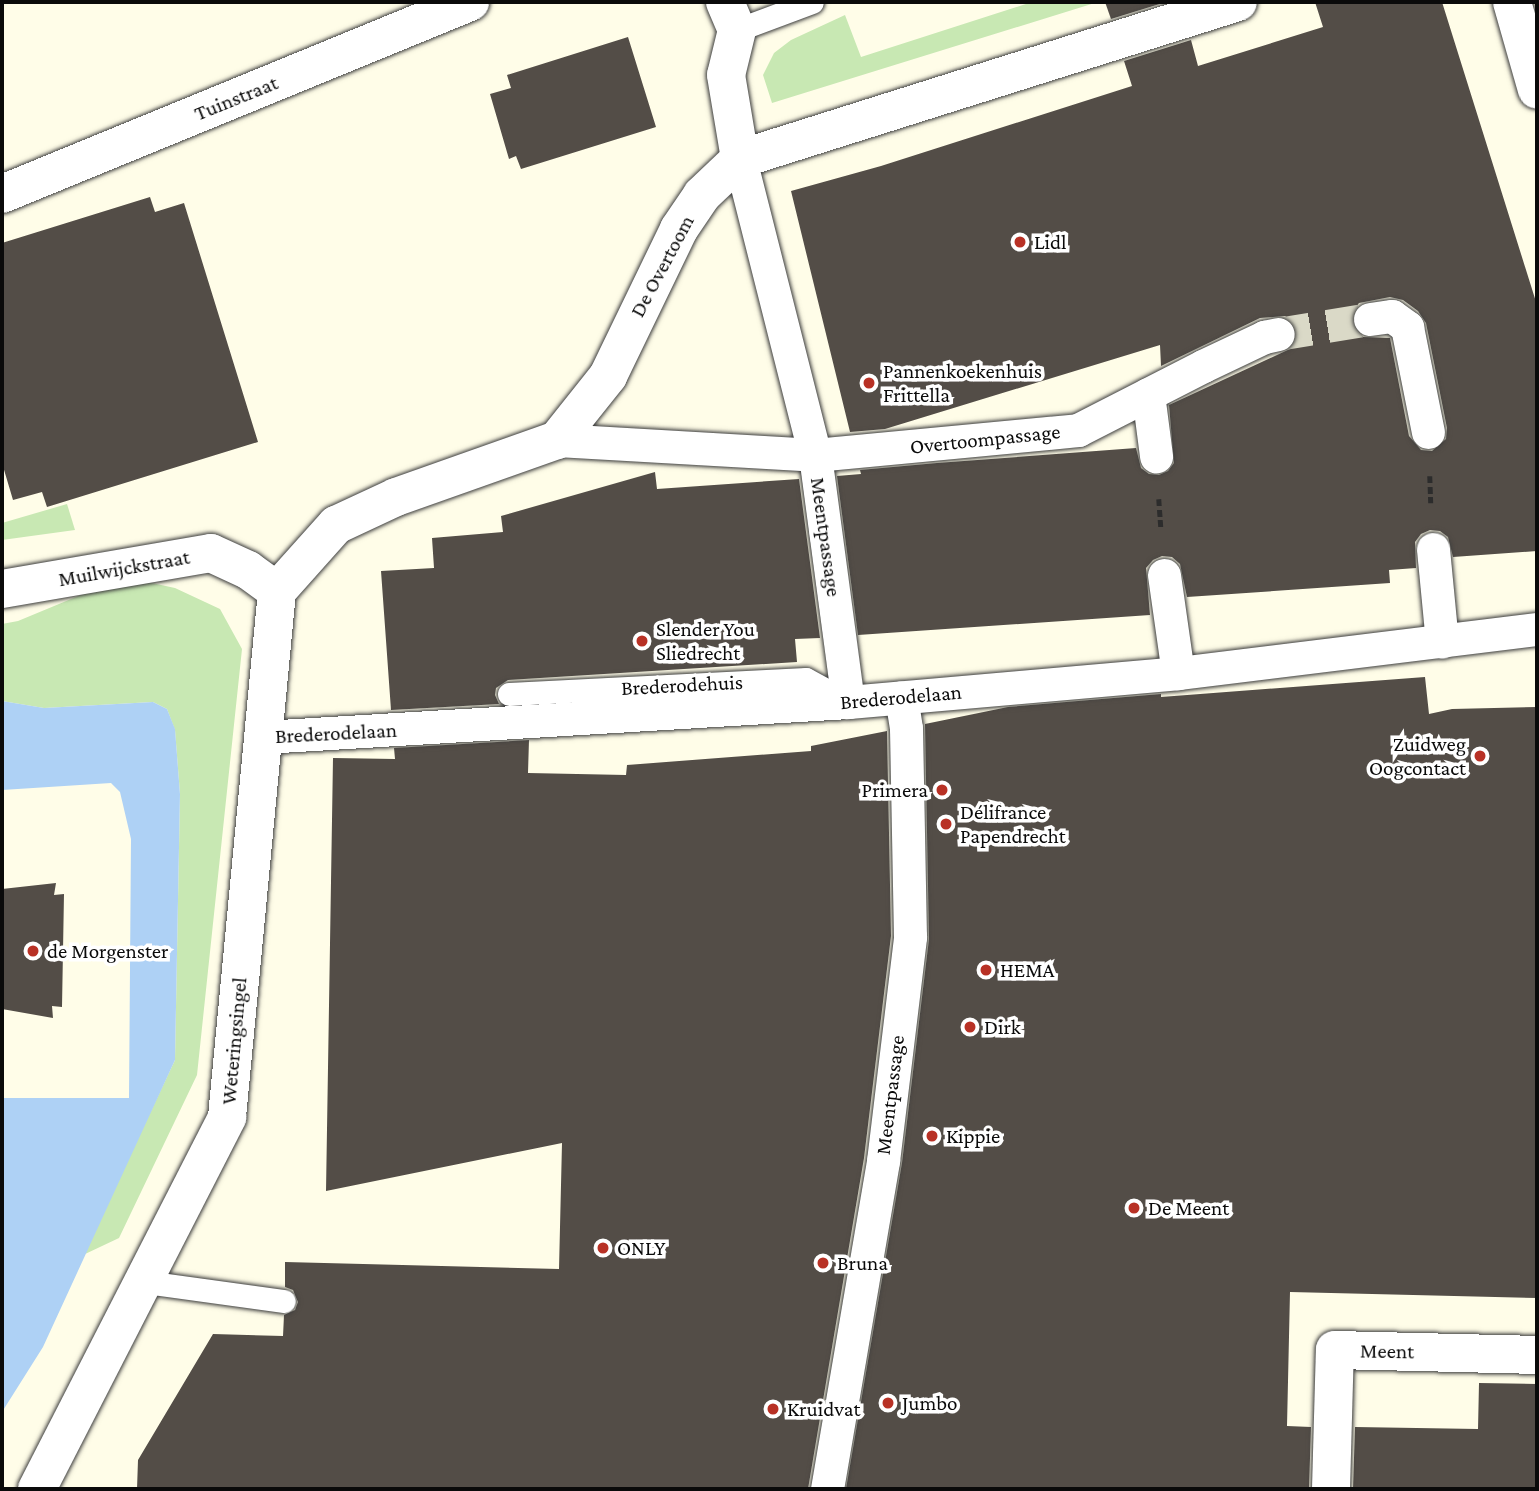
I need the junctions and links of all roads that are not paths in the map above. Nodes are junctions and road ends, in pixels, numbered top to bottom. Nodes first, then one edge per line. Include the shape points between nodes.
1 (470, 2) edge
2 (813, 2) edge
3 (1238, 2) edge
4 (1512, 2) edge
5 (731, 16) edge
6 (1537, 90) edge
7 (740, 159) junction
8 (2, 194) edge
9 (1370, 319) tunnel mouth
10 (1278, 334) tunnel mouth
11 (1148, 394) junction
12 (1428, 432) road end
13 (557, 440) junction
14 (815, 455) junction
15 (1156, 456) road end
16 (1433, 549) road end
17 (1164, 575) road end
18 (2, 589) edge
19 (277, 591) junction
20 (1537, 629) edge
21 (1442, 642) junction
22 (1178, 673) junction
23 (509, 694) dead end
24 (901, 697) junction
25 (848, 702) junction
26 (263, 737) junction
27 (145, 1282) junction
28 (284, 1301) dead end
29 (1537, 1355) edge
30 (37, 1489) edge
31 (827, 1489) edge
32 (1331, 1489) edge

1 - 8 street, Tuinstraat
2 - 5 lane
3 - 7 street, De Overtoom
4 - 6 street
5 - 7 street via 726,75
7 - 13 street, De Overtoom via 702,195 679,229 608,376
7 - 14 street
9 - 12 street via 1392,316 1407,327
10 - 11 street, Overtoompassage
11 - 14 street, Overtoompassage via 1078,430
11 - 15 street
13 - 14 street, Overtoompassage
13 - 19 street via 396,497 336,524
14 - 25 street, Meentpassage
16 - 21 street
17 - 22 street
18 - 19 street, Muilwijckstraat via 212,553
19 - 26 street, Weteringsingel
20 - 21 street, Brederodelaan
21 - 22 street, Brederodelaan
22 - 24 street, Brederodelaan
23 - 25 lane, Brederodehuis via 806,679
24 - 25 street, Brederodelaan
24 - 31 street, Meentpassage via 906,728 910,937 883,1161
25 - 26 street, Brederodelaan
26 - 27 street, Weteringsingel via 227,1117
27 - 28 lane
27 - 30 street, Weteringsingel
29 - 32 street, Meent via 1335,1350

